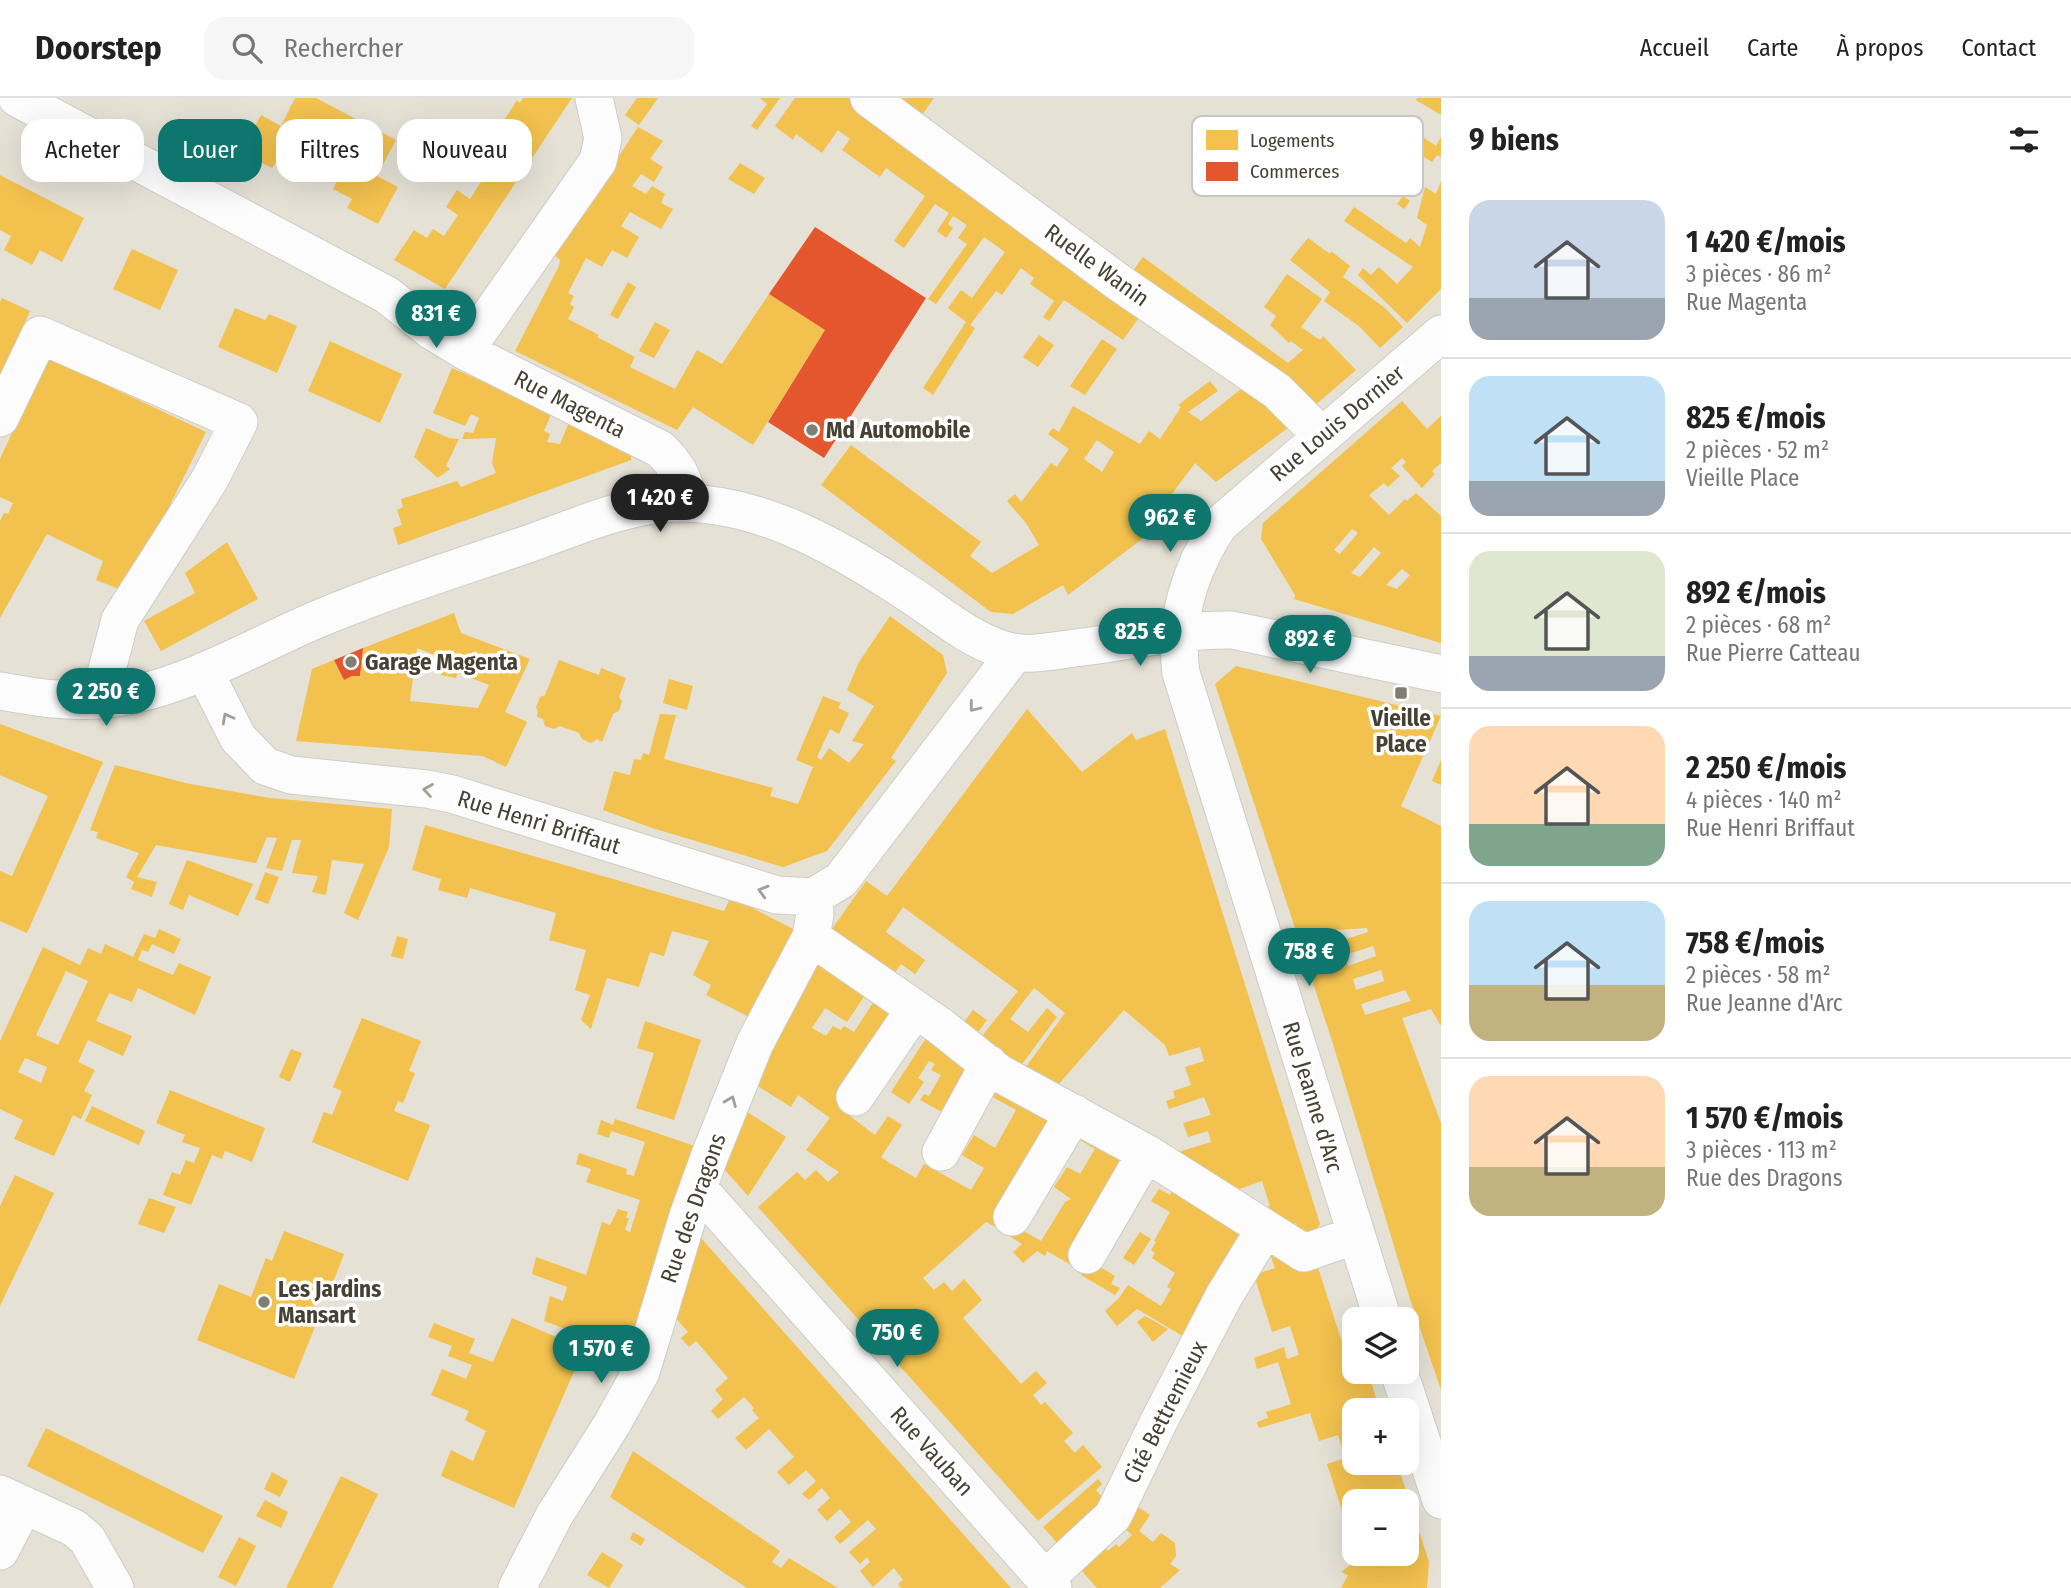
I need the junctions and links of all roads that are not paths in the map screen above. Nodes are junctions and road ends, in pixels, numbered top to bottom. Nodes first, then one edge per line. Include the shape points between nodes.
1 (594, 98) edge
2 (869, 98) edge
3 (30, 101) edge
4 (1441, 334) edge
5 (465, 351) junction
6 (0, 418) edge
7 (1322, 436) junction
8 (689, 502) junction
9 (1179, 634) junction
10 (1015, 653) junction
11 (204, 671) junction
12 (1441, 674) edge
13 (0, 691) edge
14 (99, 700) junction
15 (813, 897) junction
16 (811, 937) junction
17 (915, 1009) junction
18 (989, 1065) junction
19 (855, 1097) dead end
20 (1074, 1112) junction
21 (941, 1152) dead end
22 (1146, 1153) junction
23 (698, 1188) junction
24 (1012, 1217) dead end
25 (1265, 1229) junction
26 (1356, 1235) junction
27 (1087, 1255) dead end
28 (1379, 1307) edge
29 (1403, 1384) edge
30 (12, 1499) edge
31 (1441, 1500) edge
32 (0, 1551) edge
33 (1049, 1583) edge
34 (115, 1588) edge
35 (517, 1588) edge

1 - 5 street via 603,138 598,161
2 - 7 street, Ruelle Wanin via 1121,284 1277,391
3 - 5 street, Rue Magenta via 387,295
4 - 7 street, Rue Louis Dornier
5 - 8 street, Rue Magenta via 660,449 676,464
6 - 14 street via 40,335 239,422 210,479 120,620
7 - 9 street, Rue Louis Dornier via 1219,525 1186,594
8 - 10 street via 744,511 807,535 976,638
8 - 11 street via 633,509 438,575 319,619
9 - 10 street
9 - 12 street via 1241,632
9 - 26 street, Rue Jeanne d'Arc via 1181,673
10 -> 15 street via 841,880
11 - 14 street via 158,688
15 -> 11 street, Rue Henri Briffaut via 777,895 452,794 291,775 265,766 238,738
13 - 14 street via 54,700
15 - 16 street, Rue des Dragons
16 - 17 street
23 -> 16 street, Rue des Dragons via 755,1043
17 - 18 street
17 - 19 street
18 - 20 street
18 - 21 street
20 - 22 street
20 - 24 street
22 - 25 street
22 - 27 street
23 - 33 street, Rue Vauban
23 - 35 street, Rue des Dragons via 641,1372 554,1516
25 - 26 street via 1304,1253
25 - 33 street, Cité Bettremieux via 1224,1296 1113,1516
26 - 28 street, Rue Jeanne d'Arc
29 - 31 street
30 - 32 street
30 - 34 street via 74,1528 87,1539

